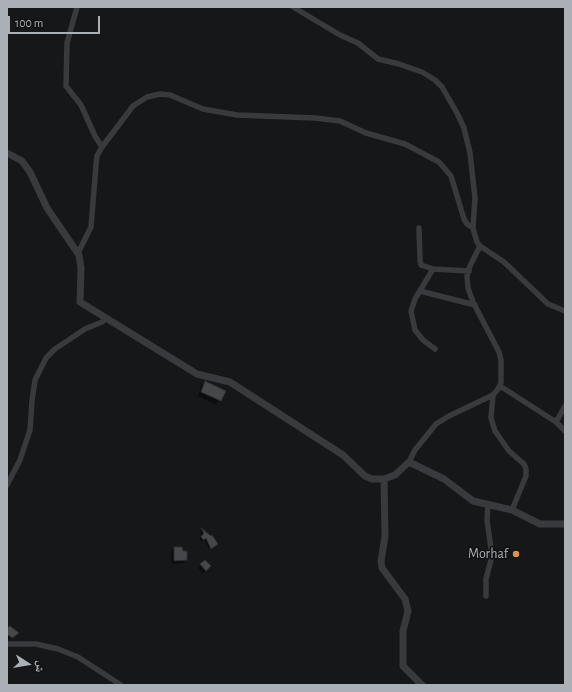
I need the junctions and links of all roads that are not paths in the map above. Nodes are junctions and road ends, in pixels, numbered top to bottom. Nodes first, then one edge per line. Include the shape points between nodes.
1 (77, 7) edge
2 (293, 7) edge
3 (102, 147) junction
4 (7, 153) edge
5 (419, 228) dead end
6 (473, 228) junction
7 (480, 246) junction
8 (78, 253) junction
9 (433, 269) junction
10 (469, 271) junction
11 (420, 291) junction
12 (475, 305) junction
13 (565, 311) edge
14 (106, 318) junction
15 (435, 349) dead end
16 (500, 386) junction
17 (493, 395) junction
18 (565, 406) edge
19 (556, 422) junction
20 (565, 431) edge
21 (408, 462) junction
22 (384, 479) junction
23 (7, 485) edge
24 (488, 505) junction
25 (512, 510) junction
26 (565, 524) edge
27 (486, 596) dead end
28 (7, 644) edge
29 (121, 685) edge
30 (422, 685) edge

1 - 3 street via 67,43 66,86 78,101
2 - 6 street via 358,43 378,59 422,72 442,87 464,128 470,153 475,198
3 - 6 street via 133,106 147,97 160,94 170,95 203,109 237,115 340,121 366,133 405,144 439,162 451,176 464,218
3 - 8 street via 97,156 91,227
4 - 8 street via 22,162 30,172 47,208
5 - 9 street via 420,260 425,267
6 - 7 street
7 - 10 street
7 - 13 street via 504,262 548,304
8 - 14 street via 81,268 80,302
9 - 10 street
9 - 11 street
10 - 12 street via 468,288
11 - 12 street
11 - 15 street via 411,311 411,318 415,330
12 - 16 street via 499,352
14 - 22 street via 197,374 230,382 343,455 365,476
14 - 23 street via 56,348 46,358 35,380 30,430 20,460
16 - 17 street
16 - 19 street
17 - 21 street via 436,424 414,450
17 - 25 street via 491,418 495,430 526,469 526,476
18 - 19 street
19 - 20 street
21 - 22 street via 395,475
21 - 24 street via 444,479 473,501
22 - 30 street via 385,536 382,568 405,599 408,611 403,631 403,666
24 - 25 street
24 - 27 street via 492,556 486,579
25 - 26 street via 540,524
28 - 29 street via 36,644 58,649 78,657

